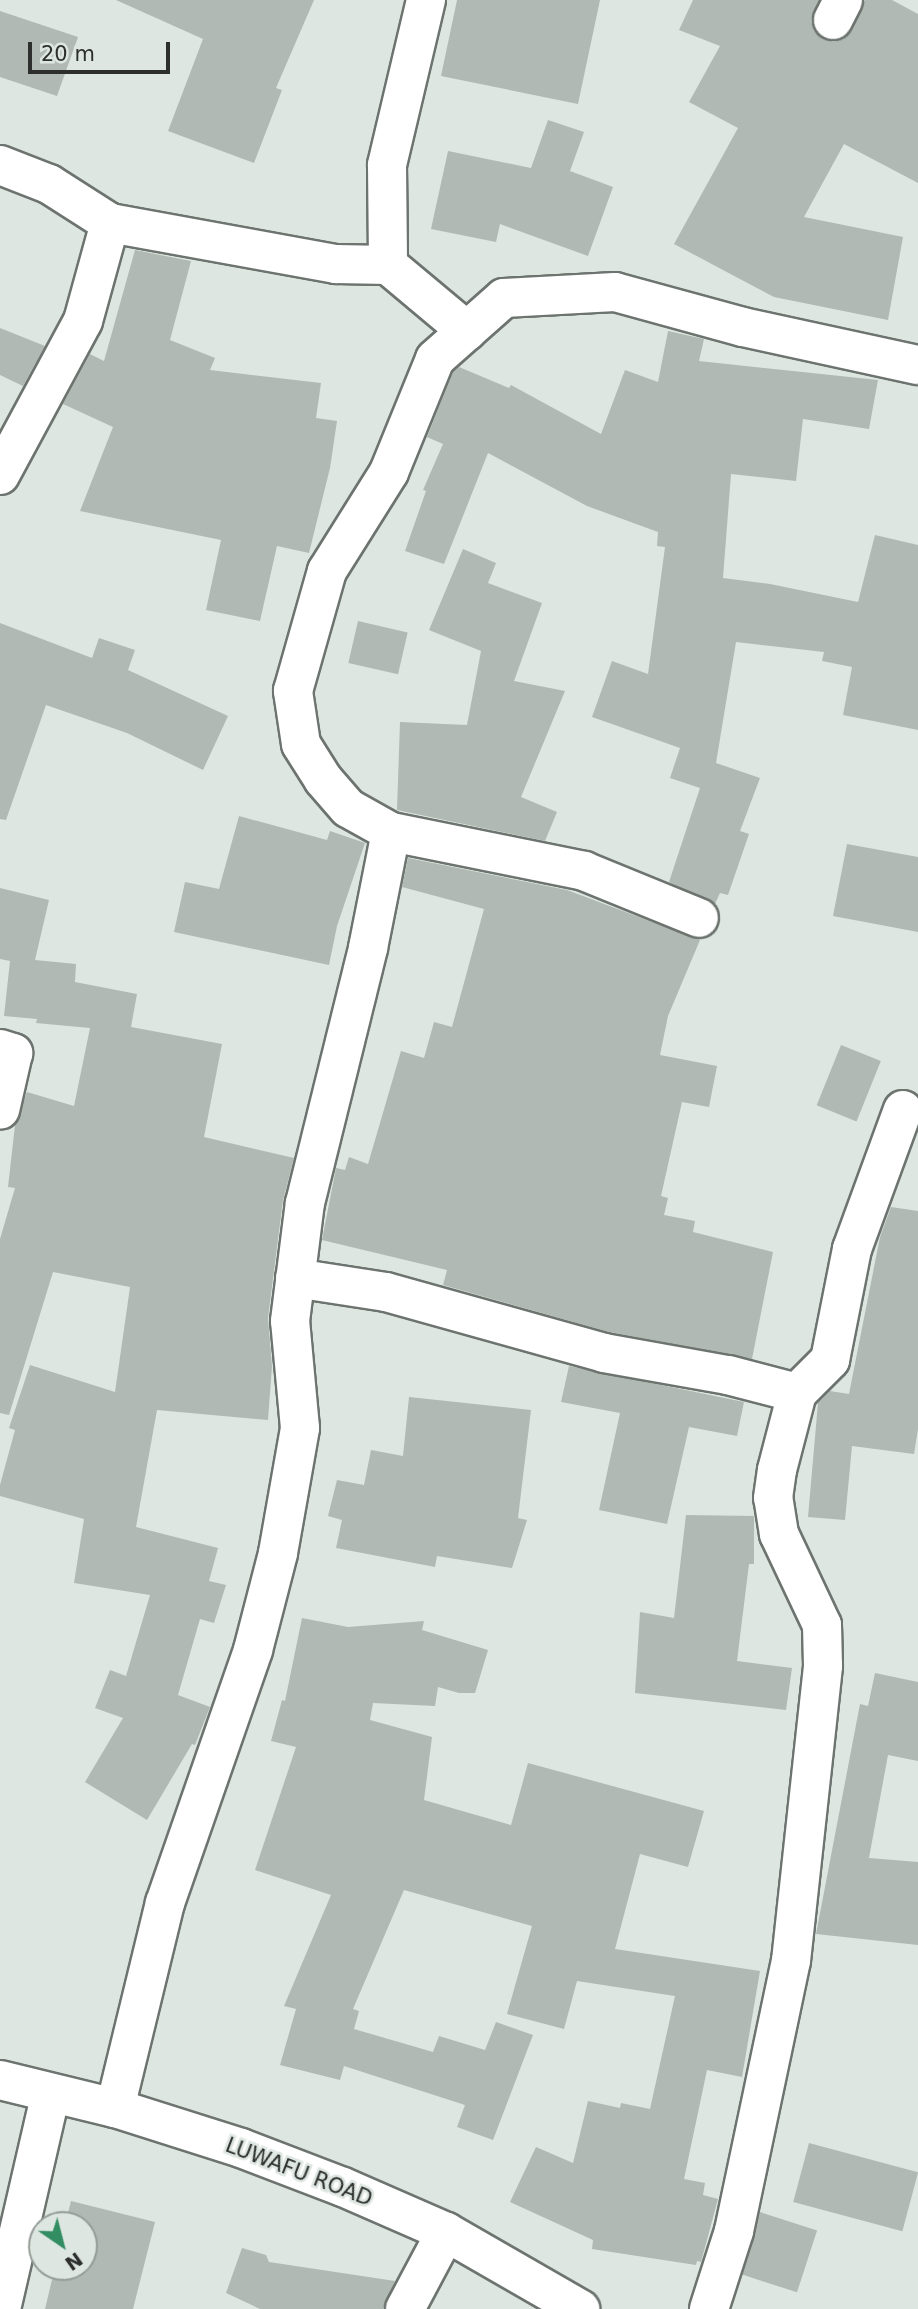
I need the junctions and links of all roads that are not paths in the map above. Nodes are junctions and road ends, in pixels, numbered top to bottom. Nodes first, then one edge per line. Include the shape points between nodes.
1 (426, 0) edge
2 (0, 165) edge
3 (110, 223) junction
4 (388, 265) junction
5 (467, 331) junction
6 (918, 365) edge
7 (0, 475) edge
8 (391, 832) junction
9 (699, 918) dead end
10 (0, 1049) edge
11 (0, 1110) edge
12 (902, 1110) dead end
13 (295, 1278) junction
14 (797, 1393) junction
15 (0, 2080) edge
16 (51, 2094) junction
17 (115, 2108) junction
18 (446, 2232) junction
19 (1, 2309) edge
20 (405, 2309) edge
21 (580, 2309) edge
22 (709, 2309) edge

1 - 4 street via 387,165
2 - 3 street via 49,184
3 - 4 street via 336,264
3 - 7 street via 83,321
4 - 5 street
5 - 6 street via 504,298 615,292 743,327
5 - 8 street via 435,359 389,472 327,571 293,691 301,744 323,779 348,808
8 - 9 street via 584,871
8 - 13 street via 368,948 305,1203
10 - 11 street via 13,1053
12 - 14 street via 852,1249 830,1360
13 - 14 street via 386,1292 604,1353 728,1375
13 - 17 street via 290,1321 300,1428 278,1553 253,1650 165,1903
14 - 22 street via 773,1498 779,1534 822,1625 823,1666 791,1961 734,2231
15 - 16 street, LUWAFU ROAD
16 - 17 street, LUWAFU ROAD
16 - 19 street
17 - 18 street, LUWAFU ROAD via 241,2148
18 - 20 street
18 - 21 street, LUWAFU ROAD

